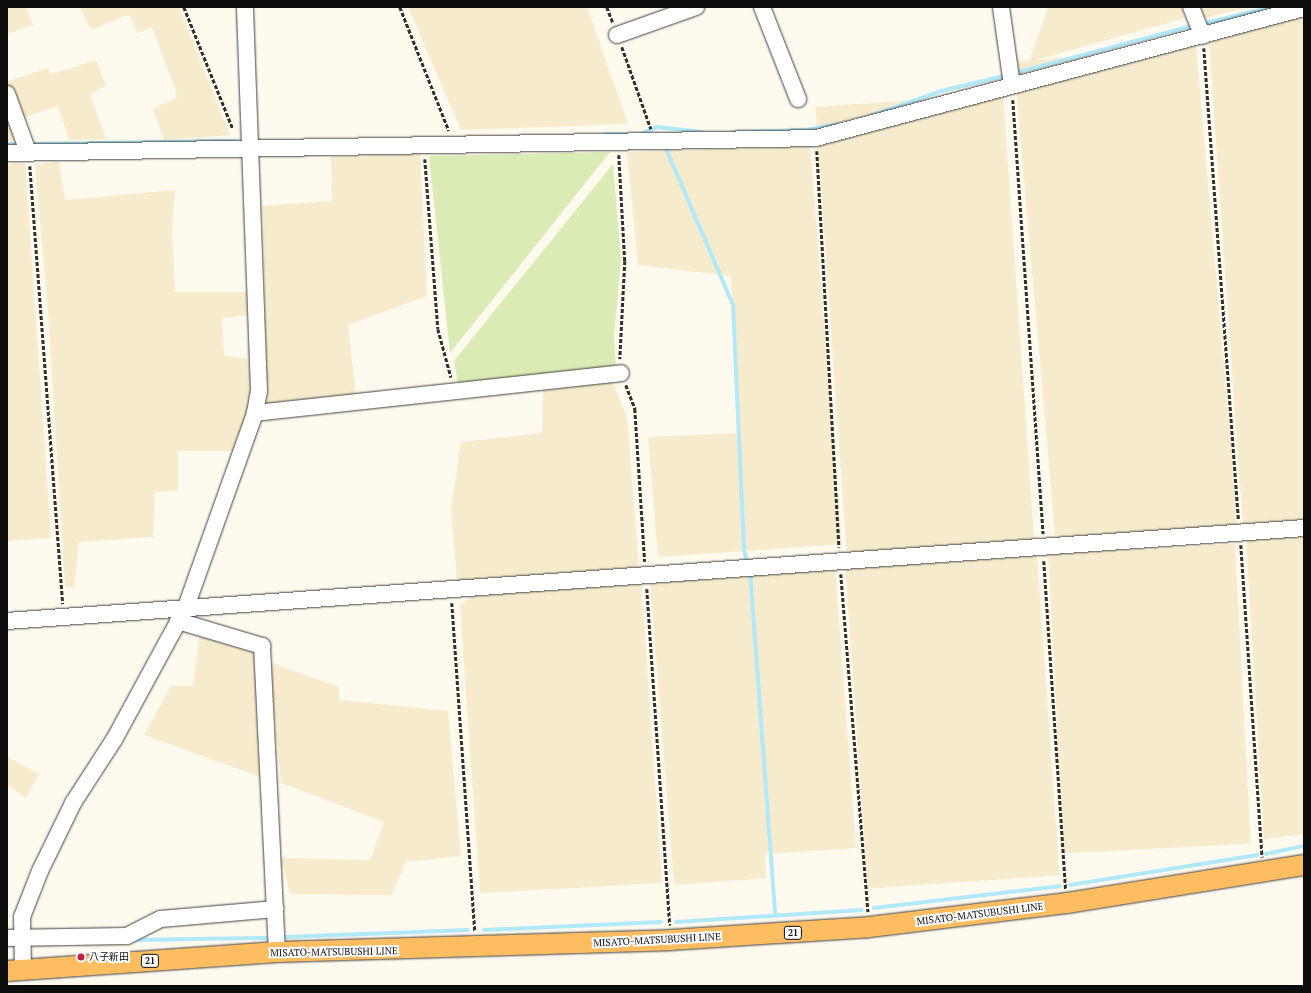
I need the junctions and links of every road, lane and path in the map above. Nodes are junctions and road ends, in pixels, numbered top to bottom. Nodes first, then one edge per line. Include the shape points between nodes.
1 (184, 7) edge
2 (245, 7) edge
3 (400, 7) edge
4 (607, 7) edge
5 (696, 7) edge
6 (762, 7) edge
7 (1001, 7) edge
8 (1191, 7) edge
9 (1304, 8) edge
10 (617, 35) junction
11 (1203, 36) junction
12 (1012, 85) junction
13 (7, 94) edge
14 (798, 100) dead end
15 (233, 129) dead end
16 (816, 138) junction
17 (618, 142) junction
18 (656, 142) junction
19 (424, 146) junction
20 (454, 146) junction
21 (248, 150) junction
22 (28, 152) junction
23 (7, 153) edge
24 (620, 373) junction
25 (455, 392) junction
26 (255, 413) junction
27 (1304, 528) edge
28 (1240, 532) junction
29 (1044, 548) junction
30 (840, 562) junction
31 (645, 573) junction
32 (451, 591) junction
33 (186, 607) junction
34 (64, 616) junction
35 (7, 621) edge
36 (178, 621) junction
37 (1304, 865) edge
38 (1266, 872) junction
39 (1067, 903) junction
40 (276, 909) junction
41 (869, 927) junction
42 (14, 939) edge
43 (670, 940) junction
44 (476, 948) junction
45 (277, 952) junction
46 (15, 970) edge

1 - 15 path
2 - 21 street
3 - 20 path
4 - 10 path
5 - 10 street
6 - 14 street
7 - 12 street
8 - 11 street
9 - 11 street
10 - 18 path
11 - 12 street
11 - 28 path
12 - 16 street
12 - 29 path
13 - 22 street
16 - 18 street
16 - 30 path
17 - 18 street
17 - 20 street
17 - 24 path via 625,261 619,339
19 - 20 street
19 - 21 street
19 - 25 path via 438,329
21 - 22 street
21 - 26 street via 259,391
22 - 23 street
22 - 34 path
24 - 25 street
24 - 31 path via 635,409
25 - 26 street
26 - 33 street
27 - 28 street
28 - 29 street
28 - 38 path via 1259,846
29 - 30 street
29 - 39 path
30 - 31 street
30 - 41 path
31 - 32 street
31 - 43 path
32 - 33 street
32 - 44 path
33 - 34 street
33 - 36 street
34 - 35 street
36 - 40 street via 262,646
36 - 42 street via 115,738 70,809
37 - 38 main road, MISATO-MATSUBUSHI LINE / 21
38 - 39 main road, MISATO-MATSUBUSHI LINE / 21
39 - 41 main road, MISATO-MATSUBUSHI LINE / 21
40 - 42 street via 161,918 128,936
40 - 45 street
41 - 43 main road, MISATO-MATSUBUSHI LINE / 21
42 - 46 street
43 - 44 main road, MISATO-MATSUBUSHI LINE / 21
44 - 45 main road, MISATO-MATSUBUSHI LINE / 21
45 - 46 main road, MISATO-MATSUBUSHI LINE / 21

